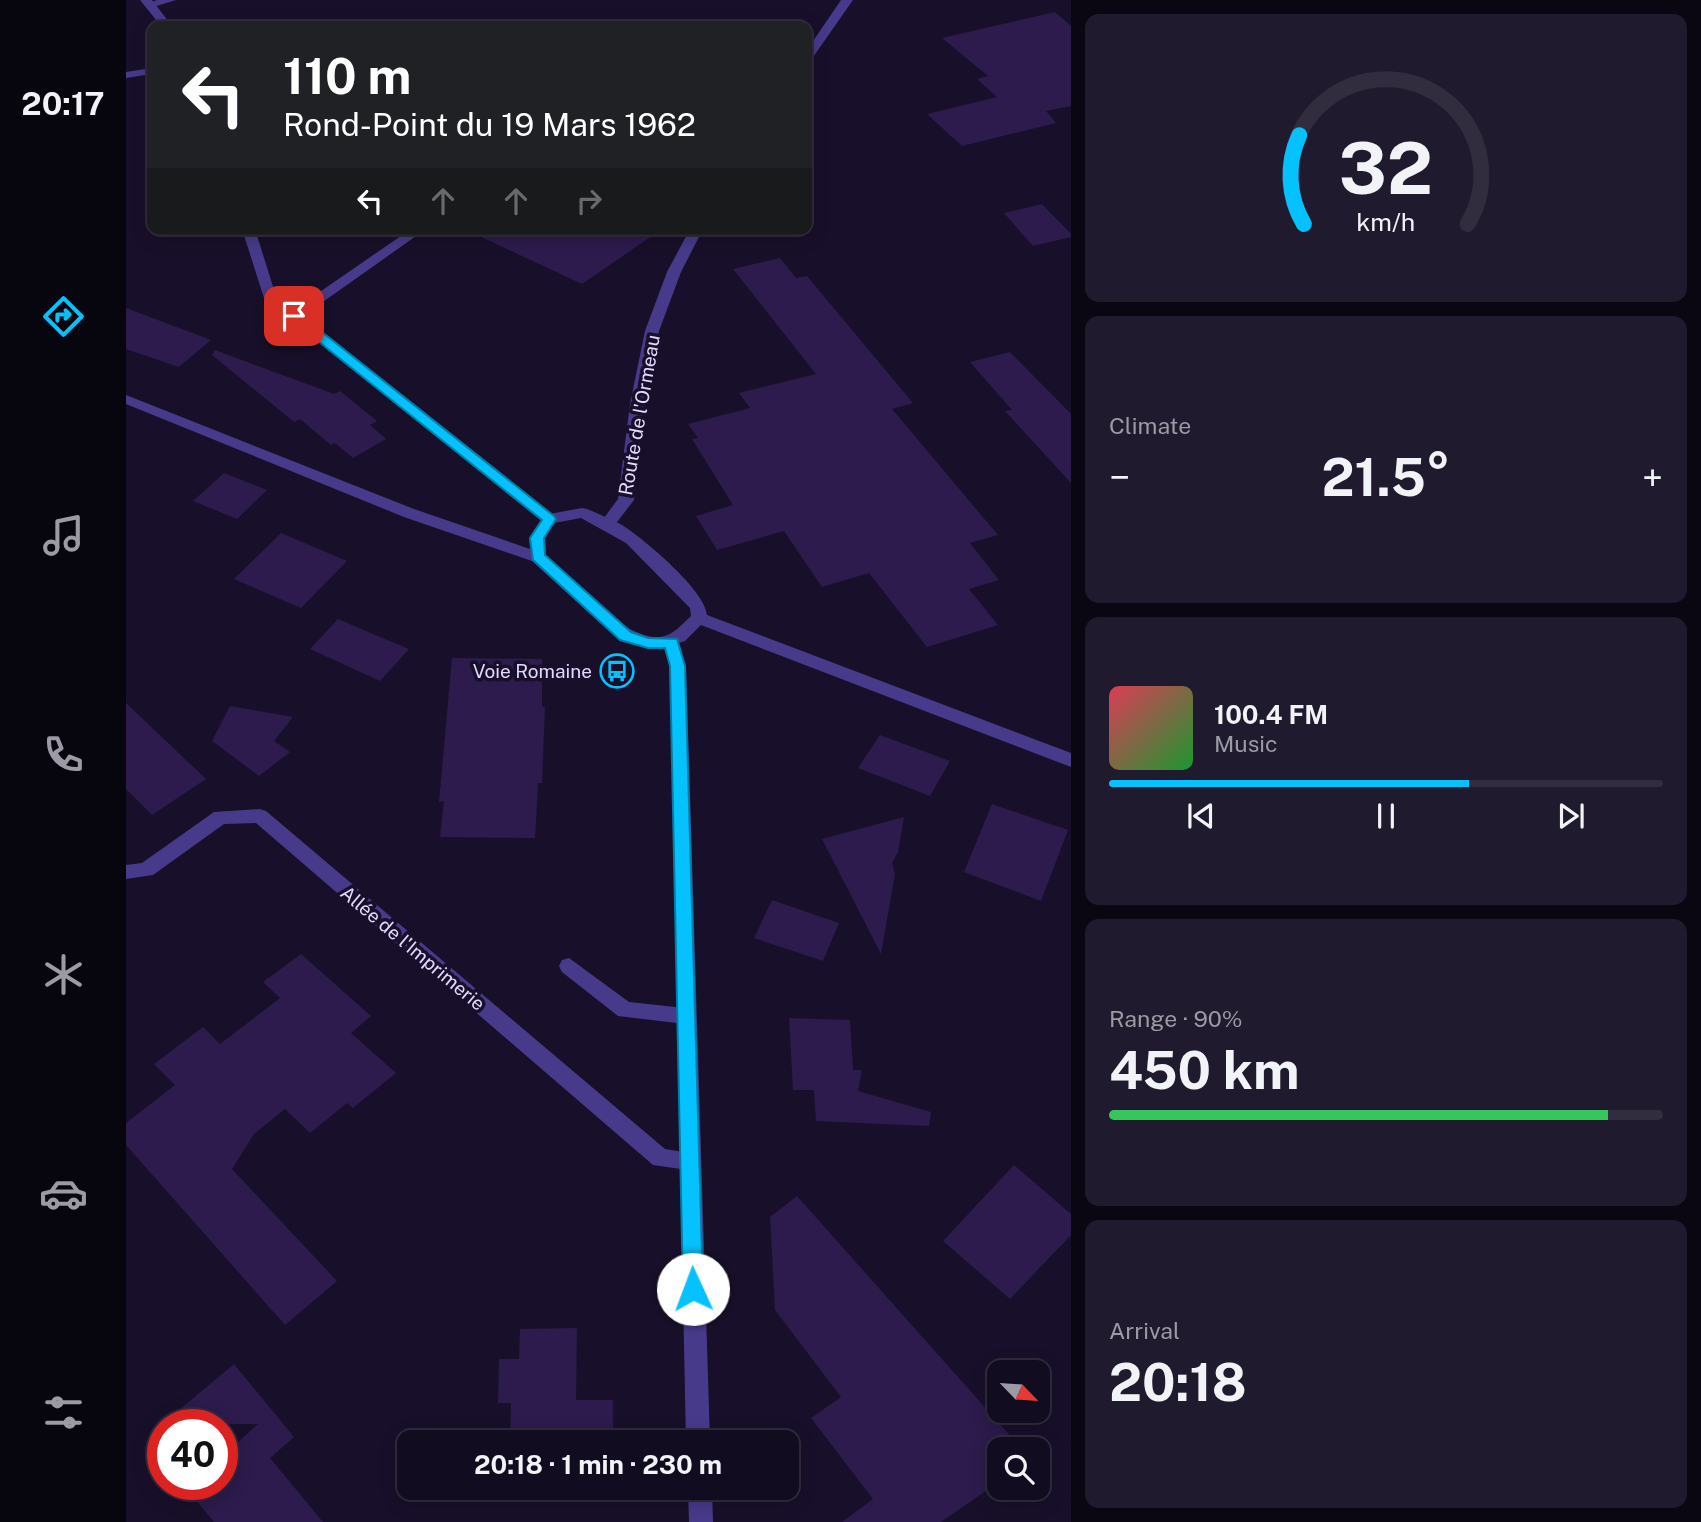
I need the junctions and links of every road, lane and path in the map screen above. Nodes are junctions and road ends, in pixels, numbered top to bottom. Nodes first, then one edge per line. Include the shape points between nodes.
1 (170, 0) edge
2 (847, 0) edge
3 (148, 3) edge
4 (163, 21) edge
5 (812, 51) edge
6 (147, 72) edge
7 (126, 75) edge
8 (250, 235) edge
9 (410, 235) edge
10 (694, 235) edge
11 (294, 316) junction
12 (126, 398) edge
13 (549, 519) junction
14 (609, 522) junction
15 (538, 557) junction
16 (699, 618) junction
17 (671, 642) junction
18 (1071, 760) edge
19 (126, 872) edge
20 (569, 966) dead end
21 (685, 1016) junction
22 (688, 1161) junction
23 (698, 1430) edge
24 (700, 1500) edge
25 (701, 1522) edge

1 - 3 street
2 - 5 street
3 - 4 street
6 - 7 street
8 - 11 street via 269,295
9 - 11 street
10 - 14 street, Route de l'Ormeau via 652,331 637,404 626,500
11 - 13 street
12 - 15 street via 409,513
13 - 14 street via 582,513
13 - 15 street via 537,538
14 - 16 street via 634,540 698,606
15 - 17 street via 625,636 648,643
16 - 17 street via 690,632
16 - 18 street
17 - 21 street via 678,666
19 - 22 street, Allée de l'Imprimerie via 146,870 220,817 260,816 660,1158
20 - 21 street via 625,1010
21 - 22 street
22 - 23 street
24 - 25 street

